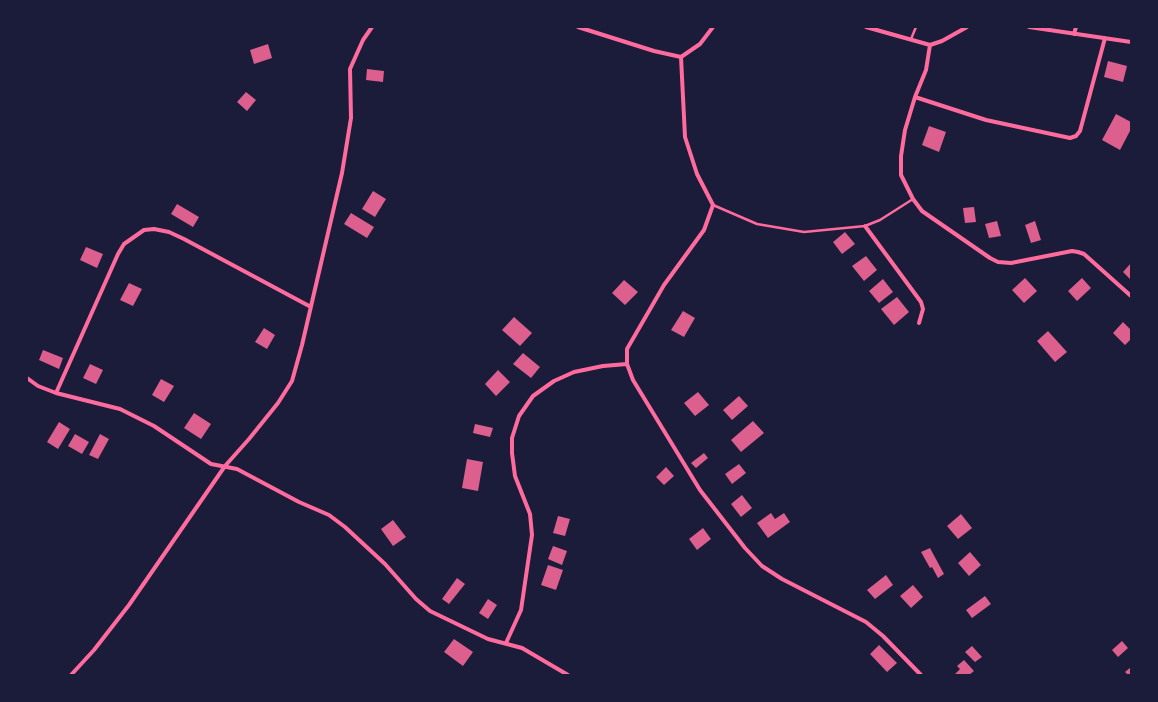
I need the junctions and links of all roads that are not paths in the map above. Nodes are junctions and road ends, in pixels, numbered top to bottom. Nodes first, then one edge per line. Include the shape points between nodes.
1 (372, 27) edge
2 (578, 27) edge
3 (713, 27) edge
4 (866, 27) edge
5 (916, 27) edge
6 (967, 27) edge
7 (1029, 27) edge
8 (1076, 27) edge
9 (875, 28) edge
10 (1074, 34) junction
11 (1105, 38) junction
12 (911, 39) junction
13 (1131, 42) edge
14 (930, 45) junction
15 (681, 57) junction
16 (915, 97) junction
17 (912, 200) junction
18 (713, 205) junction
19 (866, 226) junction
20 (1131, 296) edge
21 (311, 307) junction
22 (919, 323) dead end
23 (627, 364) junction
24 (27, 378) edge
25 (56, 394) junction
26 (225, 466) junction
27 (506, 643) junction
28 (71, 675) edge
29 (568, 675) edge
30 (921, 675) edge

1 - 21 street via 350,69 351,118 342,173
2 - 15 street
3 - 15 street via 700,44
4 - 9 street
5 - 12 lane
6 - 14 street
7 - 10 street
8 - 10 street
9 - 12 street
10 - 11 street
11 - 13 street
11 - 16 street via 1080,131 1070,138 986,120
12 - 14 street
14 - 16 street via 926,70
15 - 18 street via 685,137 697,174
16 - 17 street via 905,130 901,156 901,175
17 - 19 lane
17 - 20 street via 922,211 998,262 1011,263 1078,252 1084,254
18 - 19 lane via 757,224 804,232
18 - 23 street via 704,230 664,285 627,349
19 - 22 street via 921,302 923,309
21 - 25 street via 184,239 154,229 144,230 124,244 118,254
21 - 26 street via 292,381 254,433
23 - 27 street via 574,372 554,381 533,396 519,416 512,438 512,453 515,476 530,514 532,535 521,610
23 - 30 street via 633,380 700,490 762,566 866,622
24 - 25 street
25 - 26 street via 120,409 154,426 211,464
26 - 27 street via 237,469 329,515 385,564 430,611 488,639
26 - 28 street via 129,605
27 - 29 street via 522,648

